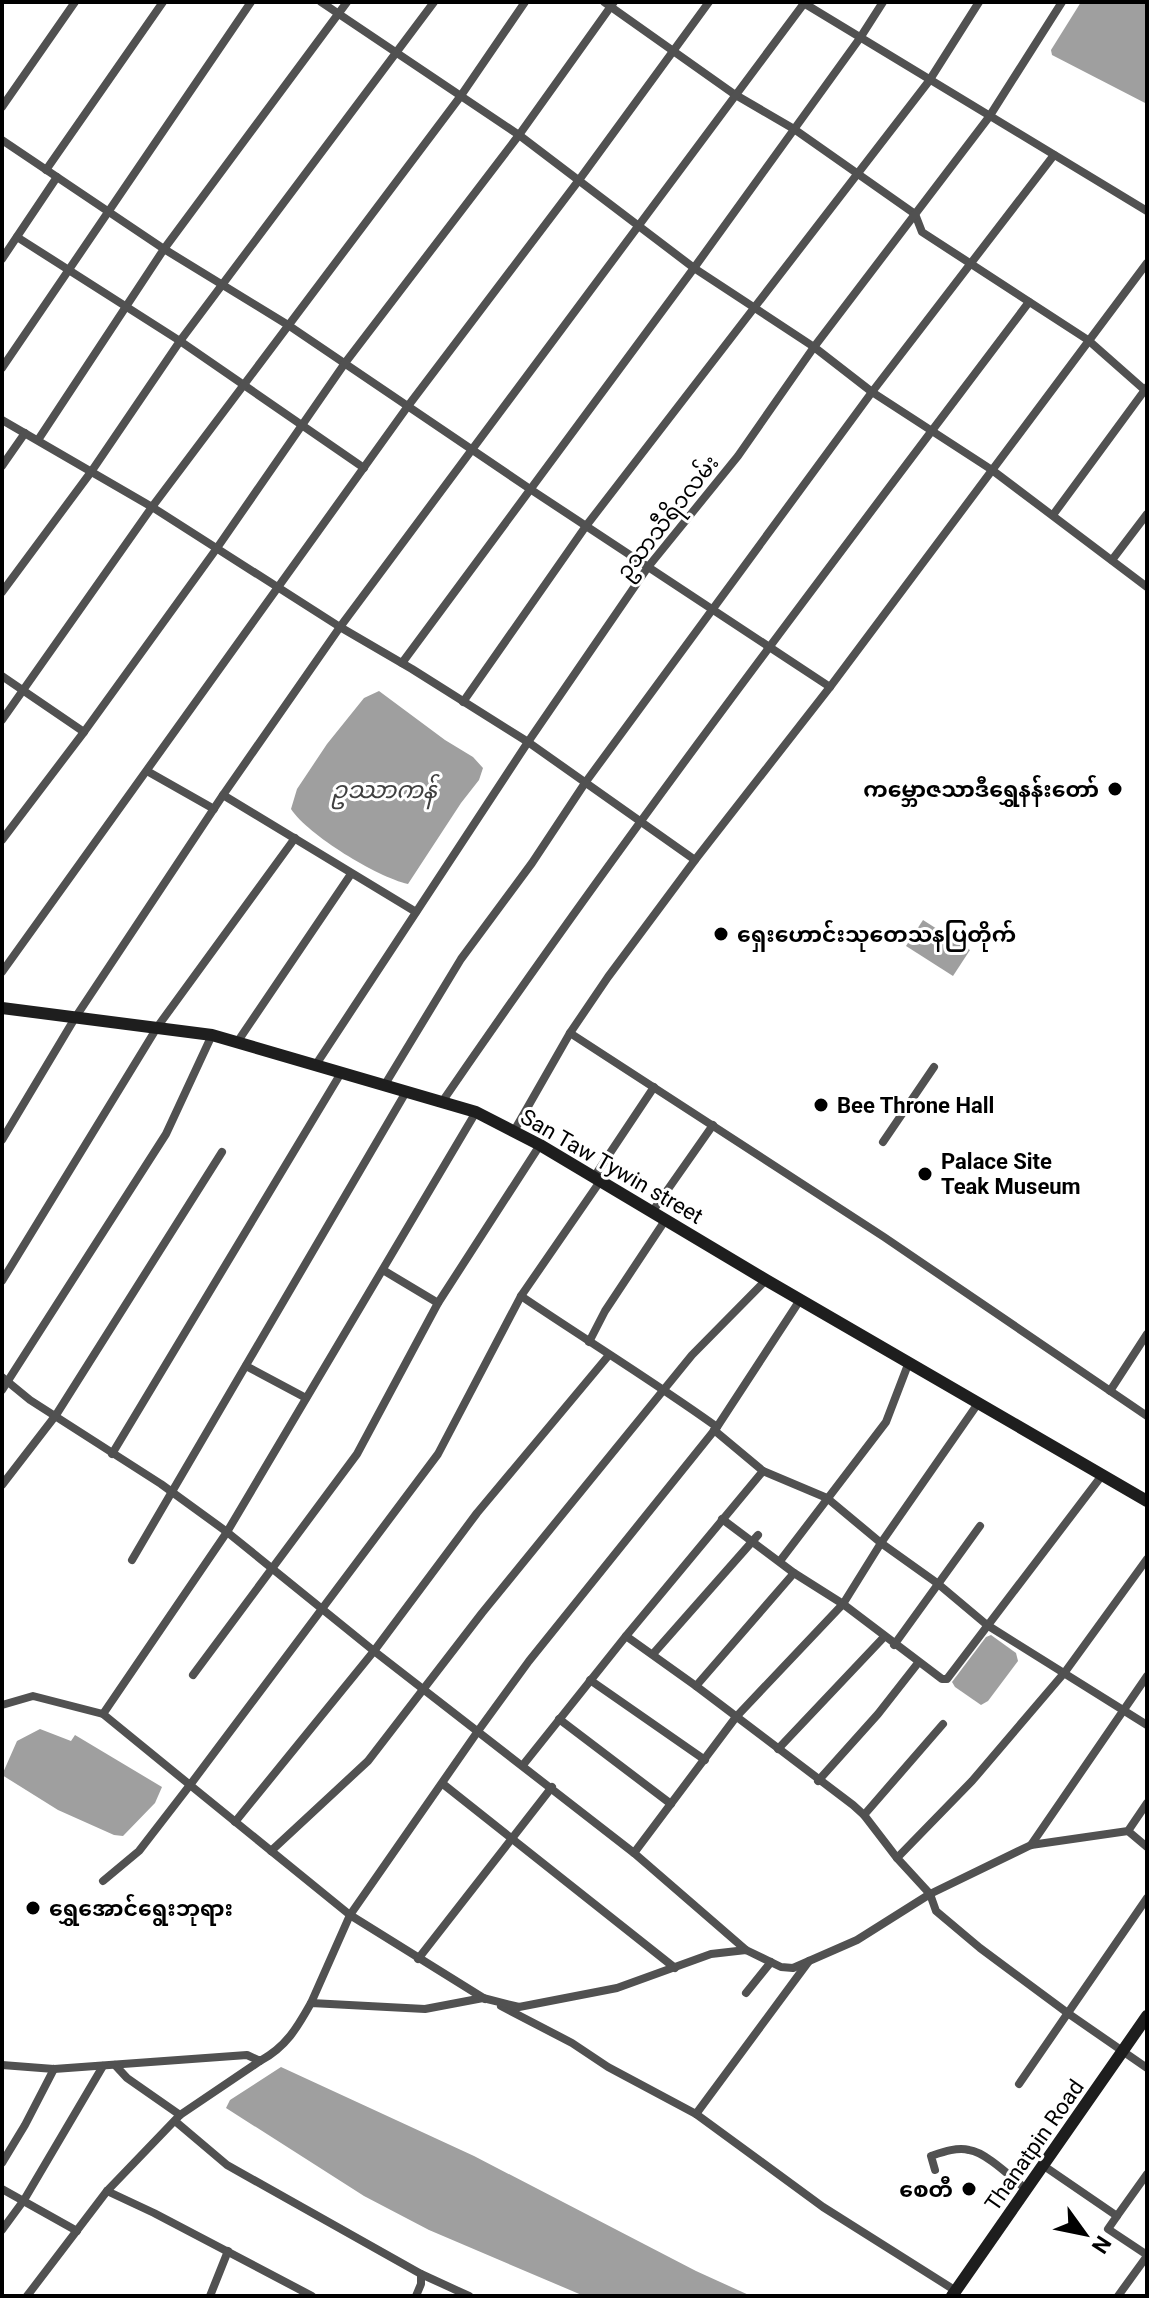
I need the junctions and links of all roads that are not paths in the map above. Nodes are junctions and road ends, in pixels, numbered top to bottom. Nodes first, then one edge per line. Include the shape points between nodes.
1 (75, 2) edge
2 (163, 2) edge
3 (251, 2) edge
4 (321, 2) edge
5 (347, 2) edge
6 (434, 2) edge
7 (525, 2) edge
8 (709, 2) edge
9 (804, 2) edge
10 (883, 2) edge
11 (979, 2) edge
12 (1062, 2) edge
13 (610, 3) edge
14 (339, 13) junction
15 (860, 38) junction
16 (672, 52) junction
17 (397, 53) junction
18 (929, 81) junction
19 (734, 94) junction
20 (460, 97) junction
21 (2, 107) edge
22 (989, 117) junction
23 (794, 129) junction
24 (519, 135) junction
25 (2, 140) edge
26 (1054, 155) junction
27 (46, 170) junction
28 (856, 172) junction
29 (57, 177) junction
30 (579, 180) junction
31 (1147, 211) edge
32 (107, 212) junction
33 (915, 214) junction
34 (641, 225) junction
35 (17, 237) junction
36 (164, 249) junction
37 (2, 259) edge
38 (1147, 263) edge
39 (970, 265) junction
40 (694, 268) junction
41 (69, 271) junction
42 (225, 284) junction
43 (1029, 302) junction
44 (125, 307) junction
45 (753, 308) junction
46 (288, 325) junction
47 (1088, 340) junction
48 (180, 341) junction
49 (814, 347) junction
50 (345, 363) junction
51 (2, 368) edge
52 (244, 385) junction
53 (1146, 389) edge
54 (872, 392) junction
55 (408, 406) junction
56 (2, 420) edge
57 (303, 424) junction
58 (934, 431) junction
59 (25, 433) junction
60 (38, 440) junction
61 (472, 450) junction
62 (2, 466) edge
63 (364, 468) junction
64 (992, 470) junction
65 (91, 472) junction
66 (530, 489) junction
67 (152, 507) junction
68 (1147, 514) edge
69 (1053, 515) junction
70 (586, 526) junction
71 (217, 548) junction
72 (1112, 560) junction
73 (648, 567) junction
74 (1147, 587) edge
75 (279, 588) junction
76 (2, 592) edge
77 (713, 610) junction
78 (340, 627) junction
79 (768, 646) junction
80 (402, 663) junction
81 (2, 676) edge
82 (830, 687) junction
83 (22, 691) junction
84 (463, 702) junction
85 (2, 720) edge
86 (84, 732) junction
87 (528, 742) junction
88 (147, 771) junction
89 (585, 783) junction
90 (223, 795) junction
91 (214, 809) junction
92 (642, 820) junction
93 (295, 838) junction
94 (2, 840) edge
95 (695, 860) junction
96 (351, 874) junction
97 (416, 912) junction
98 (2, 972) edge
99 (2, 1008) edge
100 (75, 1018) junction
101 (158, 1026) junction
102 (570, 1033) junction
103 (212, 1035) junction
104 (238, 1041) junction
105 (315, 1066) junction
106 (934, 1067) dead end
107 (341, 1073) junction
108 (384, 1086) junction
109 (654, 1087) junction
110 (406, 1092) junction
111 (442, 1102) junction
112 (476, 1112) junction
113 (713, 1125) junction
114 (514, 1131) junction
115 (2, 1140) edge
116 (883, 1142) dead end
117 (540, 1145) junction
118 (222, 1152) dead end
119 (598, 1178) junction
120 (652, 1212) junction
121 (666, 1219) junction
122 (383, 1270) junction
123 (766, 1280) junction
124 (2, 1281) edge
125 (521, 1296) junction
126 (800, 1300) junction
127 (438, 1303) junction
128 (1147, 1334) edge
129 (589, 1342) junction
130 (609, 1355) junction
131 (909, 1362) junction
132 (246, 1366) junction
133 (4, 1383) edge
134 (665, 1390) junction
135 (1110, 1391) junction
136 (306, 1398) junction
137 (979, 1402) junction
138 (56, 1415) junction
139 (1147, 1416) edge
140 (715, 1428) junction
141 (112, 1454) junction
142 (763, 1471) junction
143 (1103, 1474) junction
144 (2, 1485) edge
145 (172, 1493) junction
146 (827, 1498) junction
147 (1147, 1501) edge
148 (722, 1519) junction
149 (980, 1526) dead end
150 (227, 1532) junction
151 (755, 1537) junction
152 (881, 1543) junction
153 (1147, 1559) edge
154 (132, 1560) dead end
155 (780, 1561) junction
156 (273, 1570) junction
157 (794, 1573) junction
158 (937, 1583) junction
159 (843, 1604) junction
160 (323, 1610) junction
161 (987, 1625) junction
162 (626, 1636) junction
163 (884, 1637) junction
164 (894, 1645) junction
165 (374, 1651) junction
166 (653, 1654) junction
167 (918, 1663) junction
168 (1065, 1672) junction
169 (193, 1675) dead end
170 (1147, 1676) edge
171 (590, 1680) junction
172 (696, 1686) junction
173 (424, 1689) junction
174 (2, 1705) edge
175 (1124, 1712) junction
176 (103, 1714) junction
177 (736, 1717) junction
178 (559, 1719) junction
179 (943, 1724) dead end
180 (1147, 1725) edge
181 (478, 1731) junction
182 (778, 1749) junction
183 (705, 1760) junction
184 (523, 1765) junction
185 (818, 1781) junction
186 (443, 1784) junction
187 (190, 1785) junction
188 (552, 1787) junction
189 (1147, 1803) edge
190 (671, 1804) junction
191 (864, 1815) junction
192 (235, 1822) junction
193 (1128, 1831) junction
194 (512, 1838) junction
195 (1031, 1845) junction
196 (1147, 1847) edge
197 (271, 1851) junction
198 (634, 1853) junction
199 (897, 1858) junction
200 (103, 1881) dead end
201 (930, 1894) junction
202 (1147, 1898) edge
203 (350, 1915) junction
204 (746, 1950) junction
205 (418, 1959) junction
206 (809, 1961) junction
207 (771, 1962) junction
208 (675, 1968) junction
209 (746, 1993) dead end
210 (483, 1998) junction
211 (311, 2003) junction
212 (1069, 2014) junction
213 (1147, 2016) edge
214 (1123, 2051) junction
215 (260, 2061) junction
216 (2, 2065) edge
217 (115, 2065) junction
218 (103, 2066) junction
219 (1147, 2068) edge
220 (54, 2069) junction
221 (1019, 2084) dead end
222 (696, 2114) junction
223 (178, 2118) junction
224 (2, 2163) edge
225 (1044, 2166) junction
226 (935, 2170) dead end
227 (1147, 2174) edge
228 (2, 2189) edge
229 (1027, 2190) junction
230 (107, 2191) junction
231 (24, 2200) junction
232 (1117, 2216) junction
233 (2, 2230) edge
234 (77, 2231) junction
235 (228, 2251) junction
236 (1147, 2256) edge
237 (421, 2274) junction
238 (954, 2294) edge
239 (27, 2296) edge
240 (210, 2296) edge
241 (312, 2296) edge
242 (416, 2296) edge
243 (469, 2296) edge
244 (1118, 2296) edge

1 - 21 street
2 - 27 street
3 - 32 street
4 - 14 street
5 - 14 street
6 - 17 street
7 - 20 street
8 - 16 street
9 - 15 street
9 - 19 street
10 - 15 street
11 - 18 street
12 - 22 street, ဥသာသီရိ၁လမ်း
13 - 16 street
13 - 24 street
14 - 17 street
14 - 36 street
15 - 18 street
15 - 23 street
16 - 19 street
16 - 30 street
17 - 20 street
17 - 42 street
18 - 22 street
18 - 28 street
19 - 23 street
19 - 34 street
20 - 24 street
20 - 46 street
22 - 26 street
22 - 33 street, ဥသာသီရိ၁လမ်း
23 - 28 street
23 - 40 street
24 - 30 street
24 - 50 street
25 - 27 street
26 - 31 street
26 - 39 street
27 - 29 street
28 - 33 street
28 - 45 street
29 - 32 street
29 - 35 street
30 - 34 street
30 - 55 street
32 - 36 street
32 - 41 street
33 - 39 street via 922,232
33 - 49 street, ဥသာသီရိ၁လမ်း
34 - 40 street
34 - 61 street
35 - 37 street
35 - 41 street
36 - 42 street
36 - 44 street
38 - 47 street
39 - 43 street
39 - 54 street
40 - 45 street
40 - 66 street
41 - 44 street
41 - 51 street
42 - 46 street
42 - 48 street
43 - 47 street
43 - 58 street
44 - 48 street
44 - 60 street
45 - 49 street
45 - 70 street
46 - 50 street
46 - 52 street
47 - 53 street
47 - 64 street
48 - 52 street
48 - 65 street
49 - 54 street
49 - 73 street, ဥသာသီရိ၁လမ်း via 738,456
50 - 55 street
50 - 57 street
52 - 57 street
52 - 67 street
53 - 69 street
54 - 58 street
54 - 77 street
55 - 61 street
55 - 63 street
56 - 59 street
57 - 63 street
57 - 71 street
58 - 64 street
58 - 79 street
59 - 60 street
59 - 62 street
60 - 65 street
61 - 66 street
61 - 78 street
63 - 75 street
64 - 69 street
64 - 82 street
65 - 67 street
65 - 76 street
66 - 70 street
66 - 80 street
67 - 71 street
67 - 83 street
68 - 72 street
69 - 72 street
70 - 73 street
70 - 84 street
71 - 75 street
71 - 86 street
72 - 74 street
73 - 77 street
73 - 87 street, ဥသာသီရိ၁လမ်း
75 - 78 street
75 - 88 street
77 - 79 street
77 - 89 street
78 - 80 street
78 - 90 street
79 - 82 street
79 - 92 street
80 - 84 street
81 - 83 street
82 - 95 street
83 - 85 street
83 - 86 street
84 - 87 street
86 - 94 street
87 - 89 street
87 - 97 street, ဥသာသီရိ၁လမ်း
88 - 91 street
88 - 98 street
89 - 92 street
89 - 108 street via 461,959
90 - 91 street
90 - 93 street
91 - 100 street
92 - 95 street
92 - 111 street
93 - 96 street
93 - 101 street
95 - 102 street
96 - 97 street
96 - 104 street
97 - 105 street, ဥသာသီရိ၁လမ်း
99 - 100 street, San Taw Tywin street
100 - 101 street, San Taw Tywin street
100 - 115 street
101 - 103 street, San Taw Tywin street
101 - 124 street
102 - 109 street
102 - 114 street
103 - 104 street, San Taw Tywin street
103 - 133 street via 166,1134
104 - 105 street, San Taw Tywin street
105 - 107 street, San Taw Tywin street
106 - 116 street
107 - 108 street, San Taw Tywin street
107 - 141 street
108 - 110 street, San Taw Tywin street
109 - 113 street
109 - 119 street
110 - 111 street, San Taw Tywin street
110 - 132 street
111 - 112 street, San Taw Tywin street
112 - 114 street, San Taw Tywin street
112 - 122 street
113 - 120 street
113 - 135 street
114 - 117 street, San Taw Tywin street
117 - 119 street, San Taw Tywin street
117 - 127 street
118 - 138 street
119 - 120 street, San Taw Tywin street
119 - 125 street
120 - 121 street, San Taw Tywin street
121 - 123 street, San Taw Tywin street
121 - 129 street
122 - 127 street
122 - 136 street
123 - 126 street, San Taw Tywin street
123 - 134 street
125 - 129 street
125 - 160 street via 438,1454
126 - 131 street, San Taw Tywin street
126 - 140 street
127 - 156 street via 357,1454
128 - 135 street
129 - 130 street
130 - 134 street
130 - 165 street via 477,1513
131 - 137 street, San Taw Tywin street
131 - 146 street via 886,1422
132 - 136 street
132 - 145 street
133 - 138 street
134 - 140 street
134 - 173 street
135 - 139 street
136 - 150 street
137 - 143 street, San Taw Tywin street
137 - 152 street
138 - 141 street
138 - 144 street
140 - 142 street
140 - 181 street
141 - 145 street
142 - 146 street
142 - 148 street
143 - 147 street, San Taw Tywin street
143 - 161 street
145 - 150 street
145 - 154 street
146 - 152 street
146 - 155 street
148 - 151 street
148 - 162 street
149 - 158 street
150 - 156 street
150 - 176 street
151 - 155 street
151 - 166 street
152 - 158 street
152 - 159 street
153 - 168 street
155 - 157 street
156 - 160 street
156 - 169 street
157 - 159 street
157 - 172 street
158 - 161 street
158 - 164 street
159 - 163 street
159 - 177 street
160 - 165 street
160 - 187 street
161 - 167 street via 947,1679
161 - 168 street
162 - 166 street
162 - 171 street
163 - 164 street
163 - 182 street
164 - 167 street
165 - 173 street
165 - 192 street
166 - 172 street
167 - 185 street
168 - 175 street
168 - 199 street via 972,1781
170 - 175 street
171 - 178 street
171 - 183 street
172 - 177 street
173 - 181 street
173 - 197 street via 368,1761
174 - 176 street via 33,1696
175 - 180 street
175 - 195 street
176 - 187 street
177 - 182 street
177 - 183 street
178 - 184 street
178 - 190 street
179 - 191 street
181 - 184 street
181 - 186 street
182 - 185 street
183 - 190 street
184 - 188 street
185 - 191 street
186 - 194 street
186 - 203 street
187 - 192 street
187 - 200 street via 139,1851
188 - 194 street
188 - 198 street
189 - 193 street
190 - 198 street
191 - 199 street
192 - 197 street
193 - 195 street
193 - 196 street
194 - 205 street
194 - 208 street
195 - 201 street
197 - 203 street
198 - 204 street
199 - 201 street
201 - 206 street via 857,1940
201 - 212 street via 936,1911
202 - 212 street
203 - 205 street
203 - 211 street
204 - 207 street
204 - 208 street via 711,1954
205 - 210 street
206 - 207 street via 787,1969
206 - 222 street
207 - 209 street
208 - 210 street via 617,1988 522,2007
210 - 211 street via 425,2009
210 - 222 street
211 - 215 street via 294,2033
212 - 214 street
212 - 221 street
213 - 214 street, Thanatpin Road
214 - 219 street
214 - 225 street, Thanatpin Road
215 - 217 street via 247,2055
215 - 223 street
216 - 220 street
217 - 218 street
217 - 223 street
218 - 220 street
218 - 231 street
220 - 224 street
222 - 238 street
223 - 230 street
223 - 237 street via 227,2165
225 - 229 street, Thanatpin Road
225 - 232 street
226 - 229 street via 931,2156 968,2149
227 - 232 street
228 - 231 street
229 - 238 street, Thanatpin Road
230 - 234 street
230 - 235 street
231 - 233 street
231 - 234 street
232 - 236 street via 1108,2229
234 - 239 street
235 - 240 street
235 - 241 street
236 - 244 street
237 - 242 street
237 - 243 street

